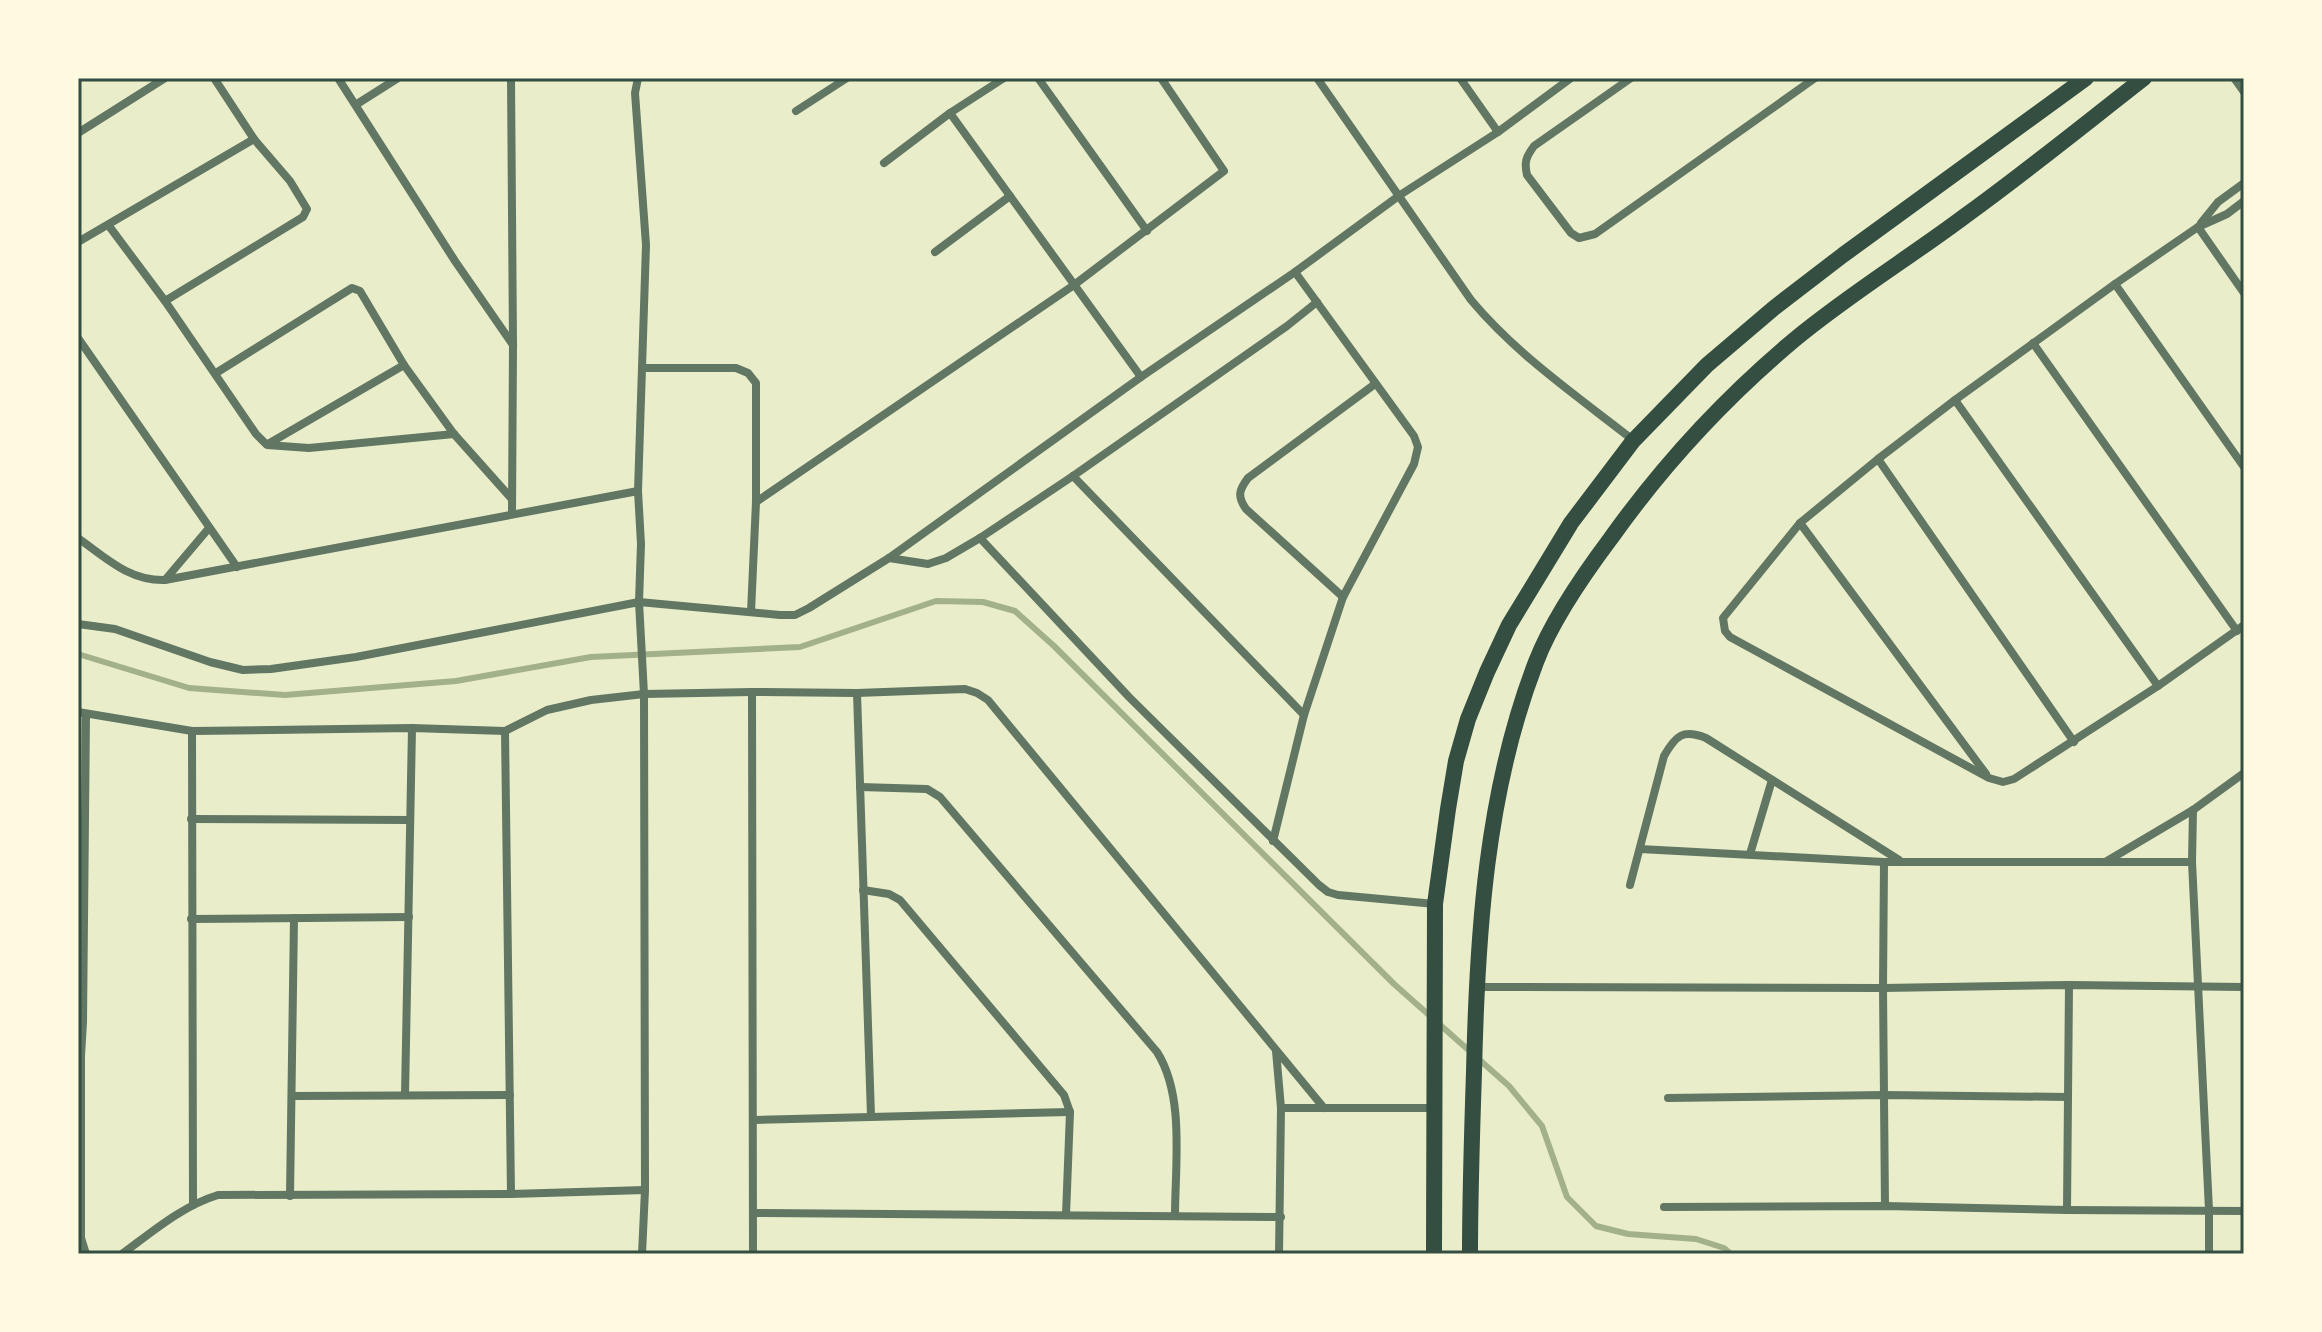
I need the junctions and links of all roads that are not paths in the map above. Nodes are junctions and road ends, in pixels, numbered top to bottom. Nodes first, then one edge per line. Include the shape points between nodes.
1 (165, 78) edge
2 (214, 78) edge
3 (338, 78) edge
4 (398, 78) edge
5 (511, 78) edge
6 (638, 78) edge
7 (847, 78) edge
8 (1004, 78) edge
9 (1038, 78) edge
10 (1161, 78) edge
11 (1317, 78) edge
12 (1460, 78) edge
13 (1571, 78) edge
14 (1631, 78) edge
15 (1815, 78) edge
16 (2086, 78) edge
17 (2144, 78) edge
18 (2234, 78) edge
19 (2244, 92) edge
20 (357, 104) junction
21 (796, 111) dead end
22 (950, 113) junction
23 (1498, 132) junction
24 (78, 133) edge
25 (254, 139) junction
26 (884, 163) dead end
27 (2244, 183) edge
28 (1400, 195) junction
29 (1010, 196) junction
30 (2244, 201) edge
31 (109, 226) junction
32 (2198, 227) junction
33 (1147, 231) junction
34 (78, 242) edge
35 (935, 252) dead end
36 (1295, 272) junction
37 (2115, 284) junction
38 (1074, 285) junction
39 (2244, 293) edge
40 (165, 301) junction
41 (1317, 302) junction
42 (78, 338) edge
43 (2033, 343) junction
44 (513, 345) junction
45 (404, 365) junction
46 (643, 368) junction
47 (216, 373) junction
48 (1141, 377) junction
49 (1375, 384) junction
50 (1955, 400) junction
51 (454, 434) junction
52 (1633, 441) junction
53 (267, 445) junction
54 (1878, 459) junction
55 (2244, 467) edge
56 (1073, 476) junction
57 (638, 491) junction
58 (511, 498) junction
59 (756, 502) junction
60 (512, 513) junction
61 (1800, 523) junction
62 (209, 528) junction
63 (78, 538) edge
64 (980, 538) junction
65 (889, 558) junction
66 (237, 567) junction
67 (165, 580) junction
68 (1343, 597) junction
69 (639, 602) junction
70 (751, 612) junction
71 (78, 624) edge
72 (2240, 628) edge
73 (2158, 686) junction
74 (752, 692) junction
75 (857, 693) junction
76 (644, 694) junction
77 (82, 713) edge
78 (1304, 715) junction
79 (412, 728) junction
80 (192, 731) junction
81 (505, 731) junction
82 (2074, 742) junction
83 (2244, 773) edge
84 (1989, 778) junction
85 (1772, 780) junction
86 (860, 787) junction
87 (2193, 810) junction
88 (191, 819) junction
89 (410, 820) junction
90 (1273, 841) junction
91 (1640, 849) junction
92 (1750, 854) junction
93 (1900, 861) junction
94 (1884, 862) junction
95 (2105, 862) junction
96 (2192, 862) junction
97 (1630, 885) dead end
98 (863, 890) junction
99 (1435, 904) junction
100 (409, 917) junction
101 (294, 918) junction
102 (191, 919) junction
103 (2069, 985) junction
104 (2196, 986) junction
105 (1476, 987) junction
106 (2244, 987) edge
107 (1883, 988) junction
108 (1276, 1050) junction
109 (79, 1056) edge
110 (405, 1095) junction
111 (510, 1095) junction
112 (1884, 1095) junction
113 (292, 1096) junction
114 (2068, 1097) junction
115 (1668, 1098) dead end
116 (1281, 1108) junction
117 (1324, 1108) junction
118 (1435, 1108) junction
119 (1070, 1112) junction
120 (871, 1116) junction
121 (754, 1120) junction
122 (645, 1190) junction
123 (511, 1194) junction
124 (290, 1196) junction
125 (193, 1205) junction
126 (1885, 1206) junction
127 (1664, 1207) dead end
128 (2067, 1210) junction
129 (2209, 1210) junction
130 (2244, 1211) edge
131 (754, 1213) junction
132 (1066, 1215) junction
133 (1175, 1216) junction
134 (1281, 1217) junction
135 (86, 1254) edge
136 (122, 1254) edge
137 (642, 1254) edge
138 (753, 1254) edge
139 (1279, 1254) edge
140 (1434, 1254) edge
141 (1470, 1254) edge
142 (2209, 1254) edge

1 - 24 street
2 - 25 street
3 - 20 street
4 - 20 street
5 - 44 street
6 - 46 street via 646,245
7 - 21 street
8 - 22 street
9 - 33 street
10 - 33 street via 1224,171
11 - 28 street
12 - 23 street
13 - 23 street
14 - 15 street via 1527,155 1527,175 1579,238 1595,234
16 - 52 main road via 1774,308 1707,365
17 - 105 main road via 1794,340 1645,490 1582,576 1537,658 1495,816
18 - 19 street
20 - 44 street via 405,186
22 - 26 street
22 - 29 street
23 - 28 street
25 - 31 street
25 - 40 street via 299,195 307,209 303,217
27 - 32 street via 2218,202
28 - 36 street
28 - 52 street via 1488,321
29 - 35 street
29 - 38 street
30 - 32 street
31 - 34 street
31 - 40 street
32 - 37 street
32 - 39 street
33 - 38 street
36 - 41 street
36 - 48 street
37 - 43 street
37 - 55 street
38 - 48 street
38 - 59 street
40 - 47 street
41 - 49 street
41 - 56 street
42 - 62 street
43 - 50 street
43 - 72 street
44 - 58 street
45 - 47 street via 360,291 352,288
45 - 51 street
45 - 53 street
46 - 57 street
46 - 59 street via 736,368 748,373 756,383
47 - 53 street
48 - 65 street
49 - 68 street via 1414,436 1417,456
49 - 68 street via 1240,489 1246,509
50 - 54 street
50 - 73 street
51 - 53 street via 309,448
51 - 58 street
52 - 99 main road via 1571,523 1487,672 1456,761
54 - 61 street
54 - 82 street
56 - 64 street
56 - 78 street
57 - 60 street
57 - 69 street
58 - 60 street
59 - 70 street
60 - 66 street
61 - 84 street
61 - 84 street via 1723,618 1725,631
62 - 66 street
62 - 67 street
63 - 67 street via 129,574
64 - 65 street via 928,564
64 - 90 street
65 - 70 street via 795,615
66 - 67 street
68 - 78 street
69 - 70 street
69 - 71 street via 271,669 243,670 115,629
69 - 76 street
72 - 73 street
73 - 82 street
74 - 75 street
74 - 76 street
74 - 121 street
75 - 86 street
75 - 108 street via 965,689 988,700
76 - 81 street via 547,710
76 - 122 street
77 - 80 street
77 - 109 street
78 - 90 street
79 - 80 street
79 - 81 street
79 - 89 street
80 - 88 street
81 - 111 street
82 - 84 street via 2014,779
83 - 87 street
85 - 91 street via 1706,738 1683,734 1664,756
85 - 92 street
85 - 93 street
86 - 98 street
86 - 133 street via 927,789 940,797 1157,1052 1176,1101
87 - 95 street
87 - 96 street
88 - 89 street
88 - 102 street
89 - 100 street
90 - 99 street via 1328,892
91 - 92 street
91 - 97 street
92 - 94 street
93 - 94 street
93 - 95 street
94 - 107 street
95 - 96 street
96 - 104 street
98 - 119 street via 900,900 1056,1084
98 - 120 street
99 - 118 main road
100 - 101 street
100 - 110 street
101 - 102 street
101 - 113 street
102 - 125 street
103 - 104 street
103 - 107 street
103 - 114 street
104 - 106 street
104 - 129 street
105 - 107 street
105 - 141 main road
107 - 112 street
108 - 116 street
108 - 117 street
109 - 135 street via 81,1238
110 - 111 street
110 - 113 street
111 - 123 street
112 - 114 street
112 - 115 street
112 - 126 street
113 - 124 street
114 - 128 street
116 - 117 street
116 - 134 street
117 - 118 street
118 - 140 main road
119 - 120 street
119 - 132 street
120 - 121 street
121 - 131 street
122 - 123 street
122 - 137 street
123 - 124 street
124 - 125 street via 218,1195
125 - 136 street
126 - 127 street
126 - 128 street
128 - 129 street
129 - 130 street
129 - 142 street
131 - 132 street
131 - 138 street
132 - 133 street
133 - 134 street
134 - 139 street

